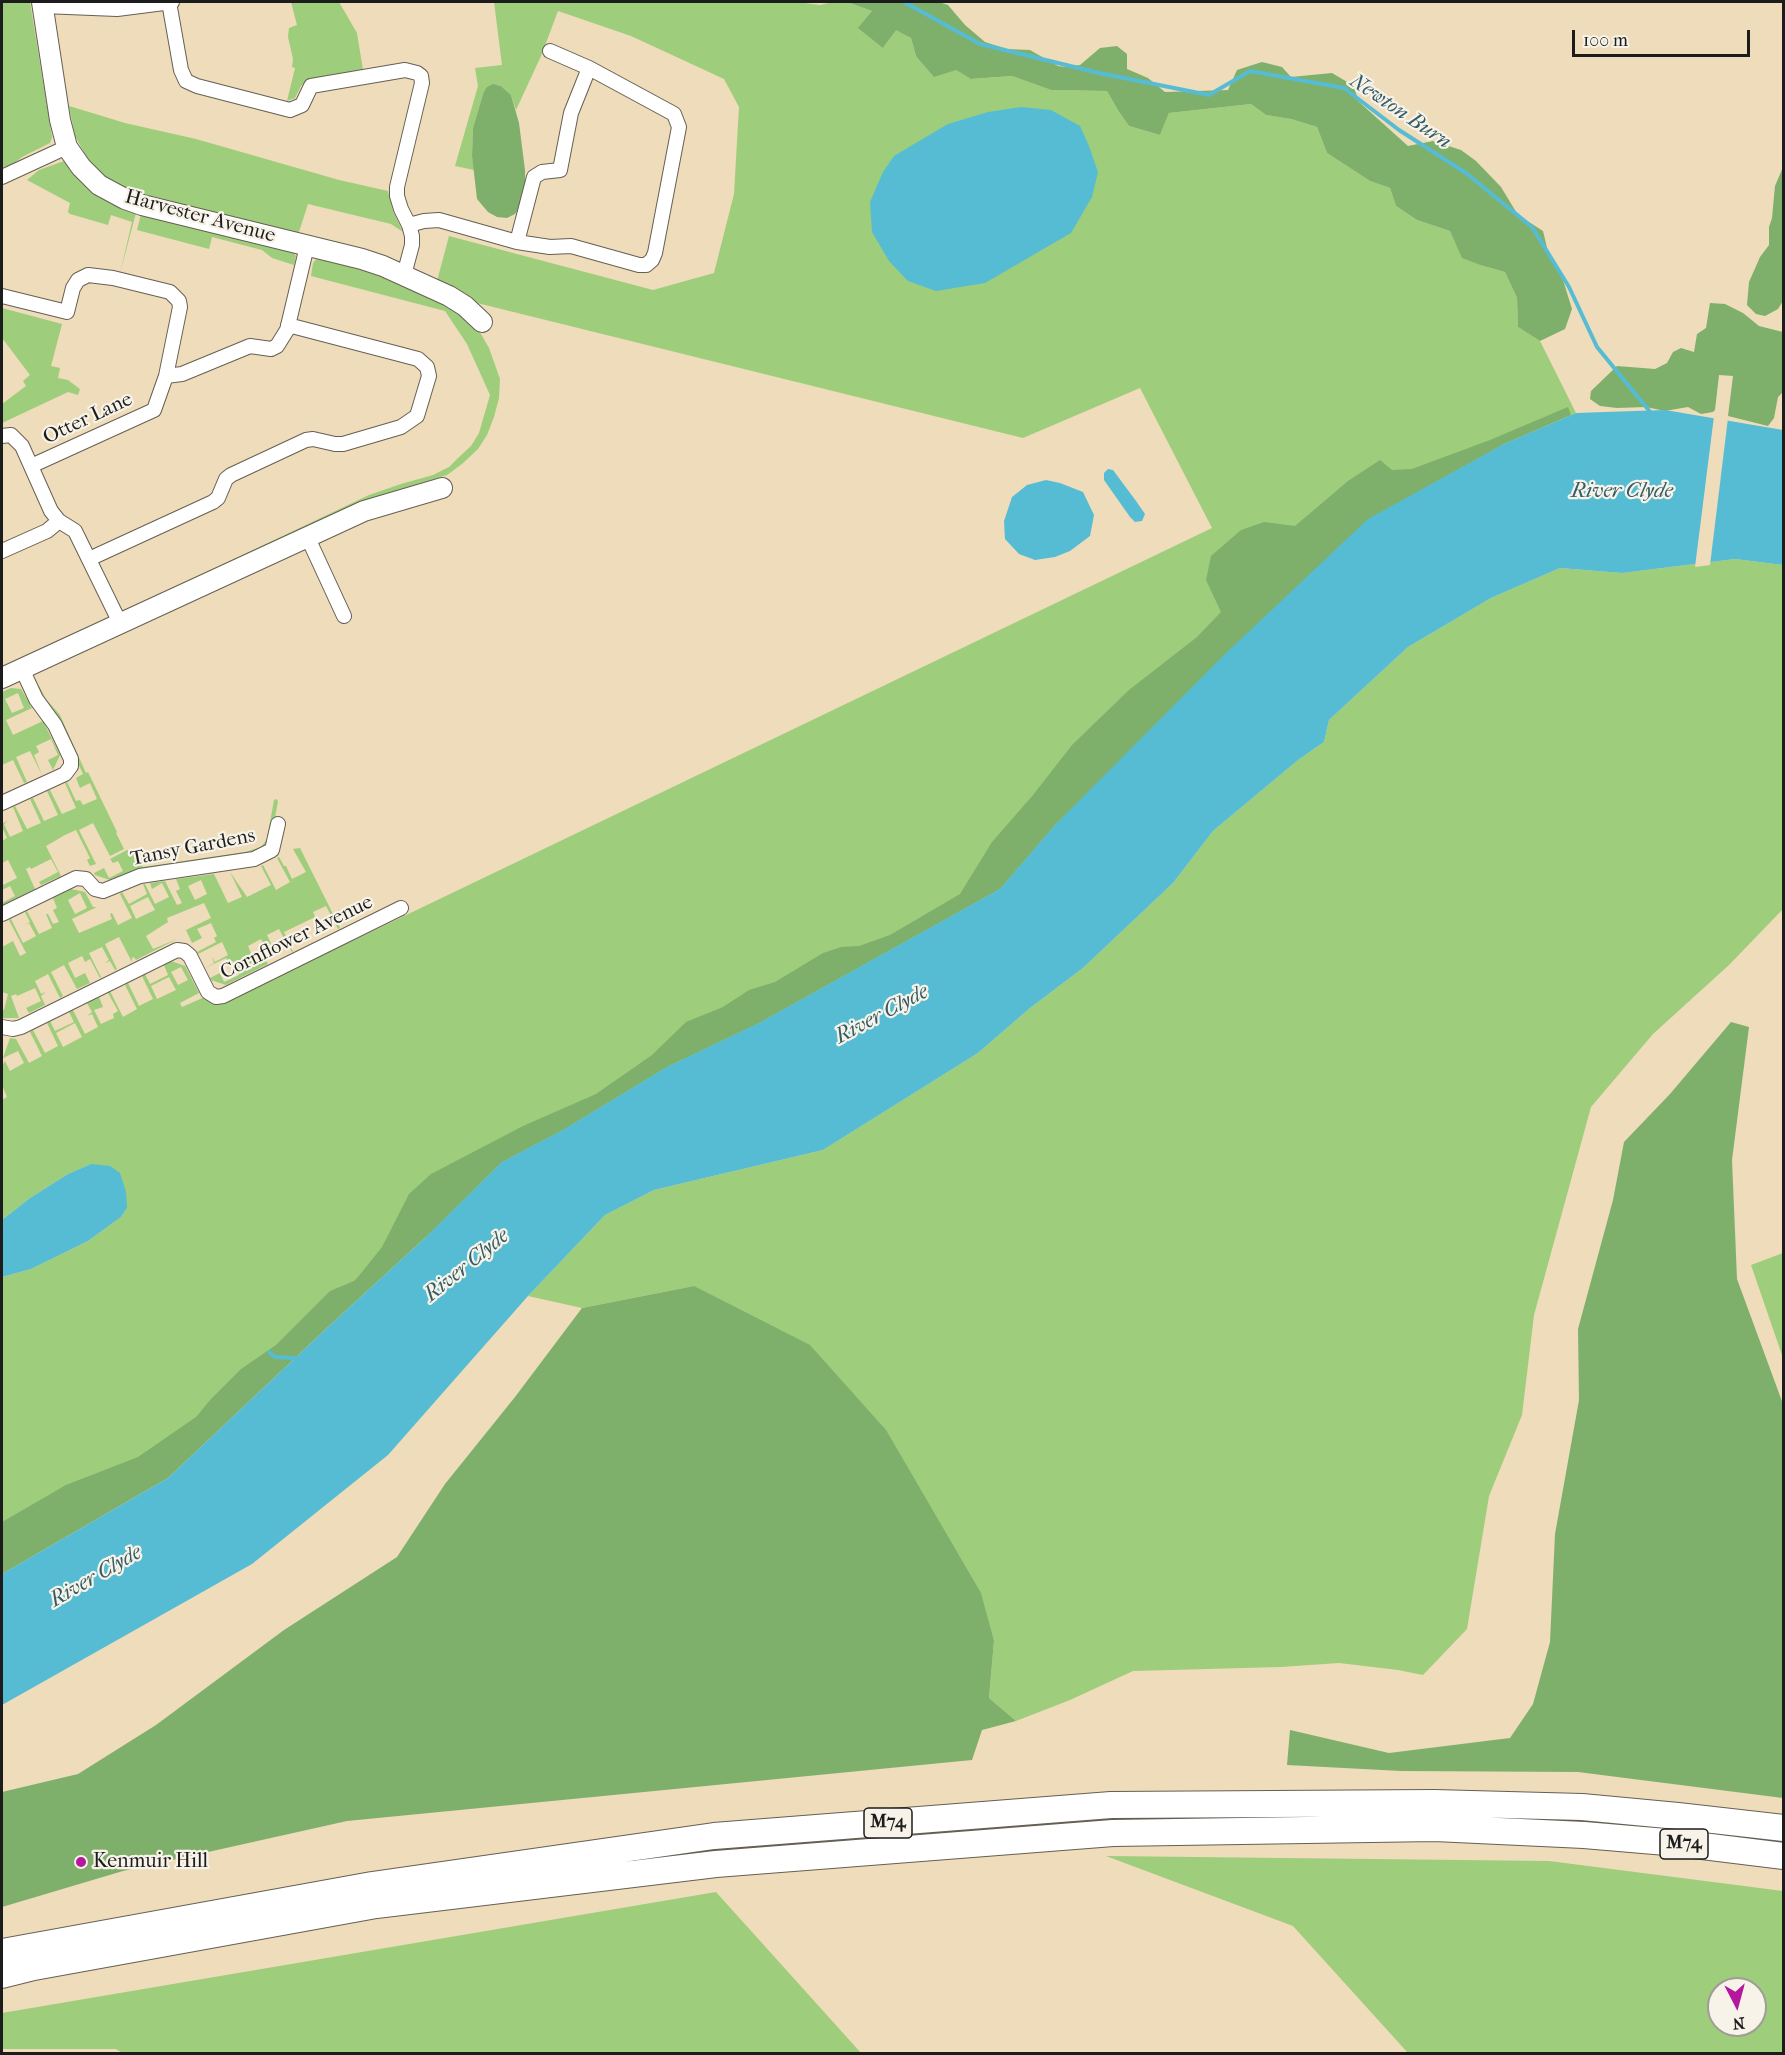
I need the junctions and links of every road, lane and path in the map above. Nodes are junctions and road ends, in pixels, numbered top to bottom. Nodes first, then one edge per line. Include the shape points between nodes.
1 (170, 2) edge
2 (42, 4) edge
3 (117, 5) edge
4 (550, 51) dead end
5 (589, 68) junction
6 (66, 147) junction
7 (2, 177) edge
8 (409, 225) junction
9 (517, 242) junction
10 (307, 246) junction
11 (404, 275) junction
12 (2, 296) edge
13 (482, 322) dead end
14 (288, 325) junction
15 (166, 376) junction
16 (2, 436) edge
17 (31, 466) junction
18 (442, 488) dead end
19 (58, 521) junction
20 (308, 538) junction
21 (2, 551) edge
22 (89, 560) junction
23 (344, 616) dead end
24 (120, 622) junction
25 (22, 669) junction
26 (2, 678) edge
27 (2, 803) edge
28 (278, 824) dead end
29 (401, 908) dead end
30 (2, 914) edge
31 (2, 1027) edge
32 (1784, 1828) edge
33 (1584, 1835) junction
34 (1784, 1856) edge
35 (1784, 1866) edge
36 (2, 1952) edge
37 (2, 1975) edge

1 - 3 street
1 - 8 street via 181,70 186,81 197,86 290,110 302,105 311,86 405,70 421,76 397,187 400,208
2 - 3 street
2 - 6 street, Harvester Avenue
4 - 5 street
5 - 9 street via 571,113 560,170 534,177
5 - 9 street via 674,114 679,127 655,253 646,265 639,265 571,246
6 - 7 street
6 - 10 street, Harvester Avenue via 99,185 125,199
8 - 9 street via 439,220
8 - 11 street via 412,245
10 - 11 street, Harvester Avenue via 362,259
10 - 14 street
11 - 13 street, Harvester Avenue via 449,296
12 - 15 street, Otter Lane via 67,312 73,288 88,275 170,292 180,307
14 - 15 street via 281,343 274,348 250,346 182,374
14 - 22 street via 418,359 427,367 429,376 417,416 401,427 343,444 310,438 231,475 213,502
15 - 17 street, Otter Lane via 154,410
16 - 17 street via 11,435 22,446
17 - 19 street
18 - 20 street via 364,511
19 - 21 street via 47,531
19 - 22 street via 75,531
20 - 23 street
20 - 24 street
22 - 24 street
24 - 25 street
25 - 26 street
25 - 27 street via 36,699 55,725 71,766 65,774
28 - 30 street, Tansy Gardens via 273,848 254,859 140,876 103,891 86,879 76,878
29 - 31 street, Cornflower Avenue via 223,996 208,992 190,956 177,950 21,1027
32 - 36 highway, M74 via 1571,1807 1434,1803 1111,1805 714,1836 372,1885
33 - 34 highway, M74
33 - 35 highway
33 - 37 highway, M74 via 1435,1828 1113,1833 716,1864 376,1905

